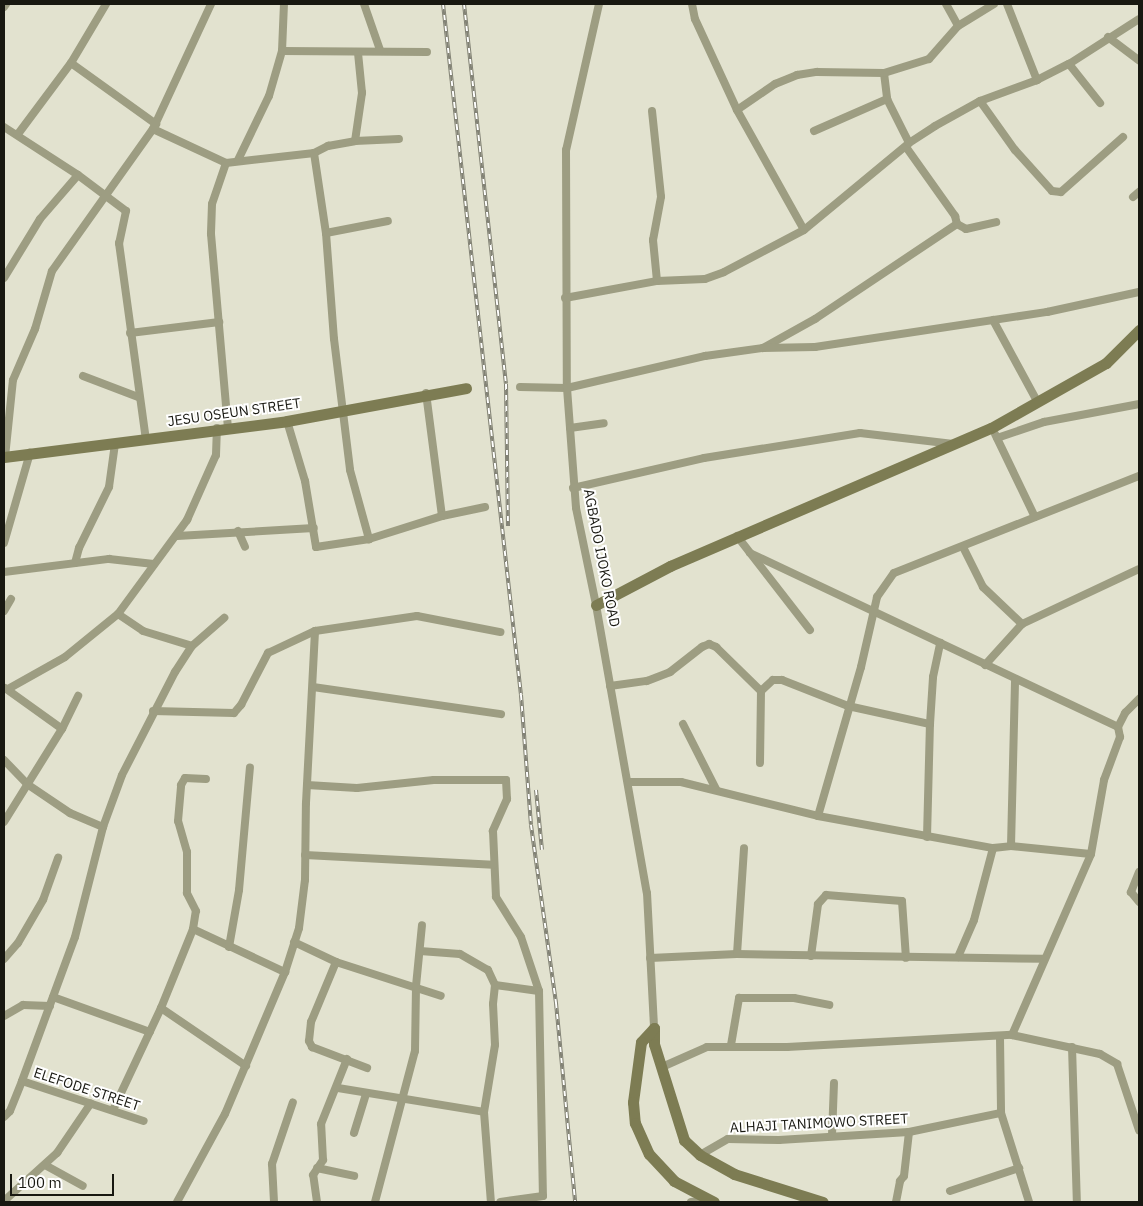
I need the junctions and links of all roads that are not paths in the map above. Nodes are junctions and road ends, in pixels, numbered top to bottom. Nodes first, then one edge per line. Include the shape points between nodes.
1 (6, 4) edge
2 (106, 4) edge
3 (199, 4) edge
4 (284, 4) edge
5 (364, 4) edge
6 (599, 4) edge
7 (692, 4) edge
8 (946, 4) edge
9 (994, 4) edge
10 (1007, 4) edge
11 (209, 6) edge
12 (4, 7) edge
13 (1139, 19) edge
14 (958, 26) junction
15 (1108, 37) junction
16 (282, 50) junction
17 (380, 50) junction
18 (427, 52) dead end
19 (358, 53) junction
20 (1139, 60) edge
21 (71, 63) junction
22 (1069, 64) junction
23 (884, 73) junction
24 (1037, 80) junction
25 (887, 100) junction
26 (980, 100) junction
27 (1100, 103) dead end
28 (737, 110) junction
29 (652, 111) dead end
30 (155, 126) junction
31 (4, 129) edge
32 (814, 131) dead end
33 (18, 134) junction
34 (1123, 137) dead end
35 (400, 139) dead end
36 (355, 141) junction
37 (908, 145) junction
38 (314, 154) junction
39 (238, 160) junction
40 (226, 163) junction
41 (78, 175) junction
42 (1139, 192) edge
43 (107, 198) junction
44 (1133, 198) dead end
45 (388, 221) dead end
46 (996, 222) dead end
47 (957, 224) junction
48 (804, 230) junction
49 (326, 233) junction
50 (4, 278) edge
51 (657, 281) junction
52 (1139, 292) edge
53 (565, 298) junction
54 (993, 320) junction
55 (219, 322) junction
56 (1139, 330) edge
57 (130, 333) junction
58 (763, 348) junction
59 (83, 376) dead end
60 (520, 387) dead end
61 (466, 388) dead end
62 (567, 388) junction
63 (426, 393) junction
64 (138, 397) junction
65 (1038, 403) junction
66 (1139, 404) edge
67 (342, 412) junction
68 (287, 421) junction
69 (604, 423) dead end
70 (222, 427) junction
71 (570, 428) junction
72 (994, 433) junction
73 (146, 439) junction
74 (115, 444) junction
75 (955, 444) junction
76 (30, 453) junction
77 (5, 457) edge
78 (1139, 476) edge
79 (574, 488) junction
80 (484, 507) dead end
81 (442, 516) junction
82 (1034, 517) junction
83 (314, 528) junction
84 (238, 531) junction
85 (177, 536) junction
86 (737, 536) junction
87 (369, 539) junction
88 (4, 543) edge
89 (245, 547) dead end
90 (963, 547) junction
91 (750, 553) junction
92 (75, 563) junction
93 (154, 564) junction
94 (1139, 569) edge
95 (4, 572) edge
96 (11, 599) dead end
97 (596, 605) junction
98 (874, 609) junction
99 (4, 611) edge
100 (118, 614) junction
101 (224, 618) dead end
102 (1022, 624) junction
103 (810, 630) dead end
104 (315, 631) junction
105 (500, 632) dead end
106 (940, 643) junction
107 (192, 646) junction
108 (985, 665) junction
109 (1015, 680) junction
110 (610, 686) junction
111 (313, 687) junction
112 (6, 688) edge
113 (761, 691) junction
114 (78, 696) dead end
115 (1139, 699) edge
116 (848, 706) junction
117 (153, 710) junction
118 (501, 714) dead end
119 (683, 724) dead end
120 (930, 724) junction
121 (1118, 727) junction
122 (62, 730) junction
123 (4, 760) edge
124 (760, 763) dead end
125 (250, 768) dead end
126 (206, 779) dead end
127 (628, 782) junction
128 (26, 784) junction
129 (307, 785) junction
130 (716, 789) junction
131 (818, 816) junction
132 (4, 822) edge
133 (103, 827) junction
134 (927, 837) junction
135 (1011, 846) junction
136 (744, 848) dead end
137 (993, 848) junction
138 (1091, 854) junction
139 (305, 855) junction
140 (58, 858) dead end
141 (493, 865) junction
142 (1139, 872) edge
143 (1139, 902) edge
144 (422, 925) dead end
145 (193, 929) junction
146 (294, 942) junction
147 (229, 947) junction
148 (420, 951) junction
149 (736, 954) junction
150 (811, 956) junction
151 (958, 957) junction
152 (650, 958) junction
153 (906, 958) junction
154 (4, 959) edge
155 (1043, 959) junction
156 (336, 962) junction
157 (284, 972) junction
158 (496, 985) junction
159 (416, 986) junction
160 (539, 991) junction
161 (441, 996) dead end
162 (53, 997) junction
163 (829, 1005) dead end
164 (50, 1006) junction
165 (162, 1008) junction
166 (4, 1016) edge
167 (654, 1028) junction
168 (150, 1032) junction
169 (1012, 1035) junction
170 (1000, 1038) junction
171 (731, 1045) junction
172 (1072, 1047) junction
173 (347, 1059) junction
174 (246, 1066) junction
175 (662, 1067) junction
176 (367, 1068) dead end
177 (22, 1081) junction
178 (834, 1083) dead end
179 (338, 1088) junction
180 (366, 1094) junction
181 (402, 1100) junction
182 (293, 1102) dead end
183 (91, 1103) junction
184 (113, 1110) junction
185 (484, 1112) junction
186 (1001, 1114) junction
187 (4, 1117) edge
188 (144, 1121) dead end
189 (1139, 1127) edge
190 (909, 1132) junction
191 (354, 1133) dead end
192 (832, 1136) junction
193 (700, 1155) junction
194 (45, 1165) junction
195 (317, 1168) junction
196 (1018, 1168) junction
197 (354, 1176) dead end
198 (83, 1186) dead end
199 (950, 1191) dead end
200 (802, 1199) edge
201 (4, 1200) edge
202 (711, 1201) edge
203 (177, 1202) edge
204 (274, 1202) edge
205 (317, 1202) edge
206 (375, 1202) edge
207 (491, 1202) edge
208 (500, 1202) edge
209 (691, 1202) edge
210 (823, 1202) edge
211 (896, 1202) edge
212 (1029, 1202) edge
213 (1077, 1202) edge

1 - 12 street
2 - 21 street
3 - 11 street
4 - 16 street
5 - 17 street
6 - 53 street, AGBADO IJOKO ROAD via 566,150
7 - 28 street via 695,19
8 - 14 street
9 - 14 street
10 - 24 street
11 - 30 street
13 - 15 street
14 - 23 street via 929,60
15 - 20 street
15 - 22 street
16 - 19 street
16 - 39 street via 270,96
17 - 18 street
17 - 19 street
19 - 36 street via 362,93
21 - 30 street
21 - 33 street
22 - 24 street
22 - 27 street
23 - 25 street
23 - 28 street via 817,72 798,76 775,84
24 - 26 street
25 - 32 street
25 - 37 street
26 - 34 street via 1015,150 1052,192 1061,192
26 - 37 street
28 - 48 street
29 - 51 street via 661,197 653,240
30 - 40 street
30 - 43 street
31 - 33 street
33 - 41 street
35 - 36 street
36 - 38 street via 328,146
37 - 47 street via 955,216
37 - 48 street
38 - 39 street
38 - 49 street
39 - 40 street
40 - 55 street via 216,188 211,221
41 - 43 street
41 - 50 street via 40,219
42 - 44 street
43 - 57 street via 126,211 119,243
43 - 77 street via 52,271 35,328 13,380
45 - 49 street
46 - 47 street via 966,229
47 - 58 street via 815,319
48 - 51 street via 713,277
49 - 67 street
51 - 53 street
52 - 54 street
53 - 62 street, AGBADO IJOKO ROAD
54 - 58 street via 815,347
54 - 65 street
55 - 57 street
55 - 70 street
56 - 65 main road via 1106,364
57 - 64 street
58 - 62 street via 705,356
59 - 64 street
60 - 62 street
61 - 63 main road, JESU OSEUN STREET
62 - 71 street, AGBADO IJOKO ROAD
63 - 67 main road, JESU OSEUN STREET
63 - 81 street
64 - 73 street
65 - 72 main road
66 - 72 street
67 - 68 main road, JESU OSEUN STREET
67 - 87 street via 350,470
68 - 70 main road, JESU OSEUN STREET
68 - 83 street via 305,481
69 - 71 street
70 - 73 main road, JESU OSEUN STREET
70 - 85 street via 209,474
71 - 79 street, AGBADO IJOKO ROAD
72 - 75 main road
72 - 82 street
73 - 74 main road, JESU OSEUN STREET
74 - 76 main road, JESU OSEUN STREET
74 - 92 street via 109,488 79,548
75 - 79 street via 860,433 704,458
75 - 86 main road
76 - 77 main road, JESU OSEUN STREET
76 - 88 street
78 - 82 street
79 - 97 street, AGBADO IJOKO ROAD
80 - 81 street
81 - 87 street
82 - 90 street
83 - 84 street
83 - 87 street via 316,547
84 - 85 street
84 - 89 street
85 - 93 street
86 - 91 street
86 - 97 main road via 670,566
90 - 98 street via 900,568 882,589
90 - 102 street via 983,587
91 - 98 street
91 - 103 street
92 - 93 street via 109,559
92 - 95 street
93 - 100 street
94 - 102 street
96 - 99 street
97 - 110 street, AGBADO IJOKO ROAD
98 - 106 street
98 - 116 street
100 - 107 street via 143,630
100 - 112 street via 65,658
101 - 107 street
102 - 108 street
104 - 105 street via 417,616
104 - 111 street
104 - 117 street via 268,653 234,713
106 - 108 street
106 - 120 street
107 - 117 street
108 - 109 street
109 - 121 street
109 - 135 street
110 - 113 street via 648,681 670,672 709,644
110 - 127 street, AGBADO IJOKO ROAD
111 - 118 street
111 - 129 street
112 - 122 street
113 - 116 street via 773,680 782,680
113 - 124 street
114 - 122 street
115 - 121 street via 1125,713
116 - 120 street
116 - 131 street
117 - 133 street via 122,775
119 - 130 street
120 - 134 street
121 - 138 street via 1120,737 1104,780
122 - 128 street
123 - 128 street
125 - 147 street via 239,890
126 - 145 street via 185,778 181,784 178,821 187,852 187,893 196,912
127 - 130 street via 681,782
127 - 152 street, AGBADO IJOKO ROAD via 649,909
128 - 132 street
128 - 133 street via 70,813
129 - 139 street
129 - 141 street via 357,788 434,780 506,780 507,799 493,831
130 - 131 street
131 - 134 street
133 - 162 street via 75,937
134 - 137 street
135 - 137 street
135 - 138 street
136 - 149 street
137 - 151 street via 974,920
138 - 155 street
139 - 141 street
139 - 146 street via 302,914
140 - 154 street via 43,900 18,943
141 - 160 street via 496,897 521,937
142 - 143 street via 1131,892
144 - 148 street
145 - 147 street
145 - 165 street
146 - 156 street
146 - 157 street
147 - 157 street
148 - 158 street via 460,954 488,970
148 - 159 street
149 - 150 street
149 - 152 street
150 - 153 street
150 - 153 street via 818,904 826,895 902,901
151 - 153 street
151 - 155 street
152 - 167 street, AGBADO IJOKO ROAD
155 - 169 street
156 - 159 street
156 - 173 street via 311,1022 309,1041 312,1047
157 - 174 street
158 - 160 street
158 - 185 street via 493,1004 495,1045
159 - 161 street
159 - 181 street via 415,1050
160 - 208 street via 543,1196
162 - 164 street
162 - 168 street
163 - 171 street via 794,998 739,998
164 - 166 street via 23,1004
164 - 177 street
165 - 168 street
165 - 174 street
167 - 175 main road, AGBADO IJOKO ROAD via 654,1044
167 - 202 main road via 641,1042 633,1102 635,1123 649,1154 674,1180
168 - 184 street
169 - 170 street
169 - 172 street
170 - 171 street via 787,1047
170 - 186 street
171 - 175 street via 707,1047
172 - 189 street via 1100,1054 1117,1064
172 - 213 street
173 - 176 street
173 - 179 street
174 - 203 street via 221,1123
175 - 193 main road, AGBADO IJOKO ROAD via 675,1120 684,1140
177 - 183 street, ELEFODE STREET
177 - 187 street via 10,1111
178 - 192 street
179 - 180 street
179 - 195 street via 321,1124 323,1160
180 - 181 street
180 - 191 street
181 - 185 street
181 - 206 street
182 - 204 street via 272,1164
183 - 184 street, ELEFODE STREET
183 - 194 street via 72,1135
184 - 188 street, ELEFODE STREET
185 - 207 street
186 - 190 street, ALHAJI TANIMOWO STREET
186 - 196 street
190 - 192 street, ALHAJI TANIMOWO STREET
190 - 211 street via 904,1176
192 - 193 street, ALHAJI TANIMOWO STREET via 728,1139
193 - 200 main road, AGBADO IJOKO ROAD via 734,1174
194 - 198 street
194 - 201 street
195 - 197 street
195 - 205 street via 313,1175
196 - 199 street
196 - 212 street
200 - 210 main road, AGBADO IJOKO ROAD
202 - 209 street

